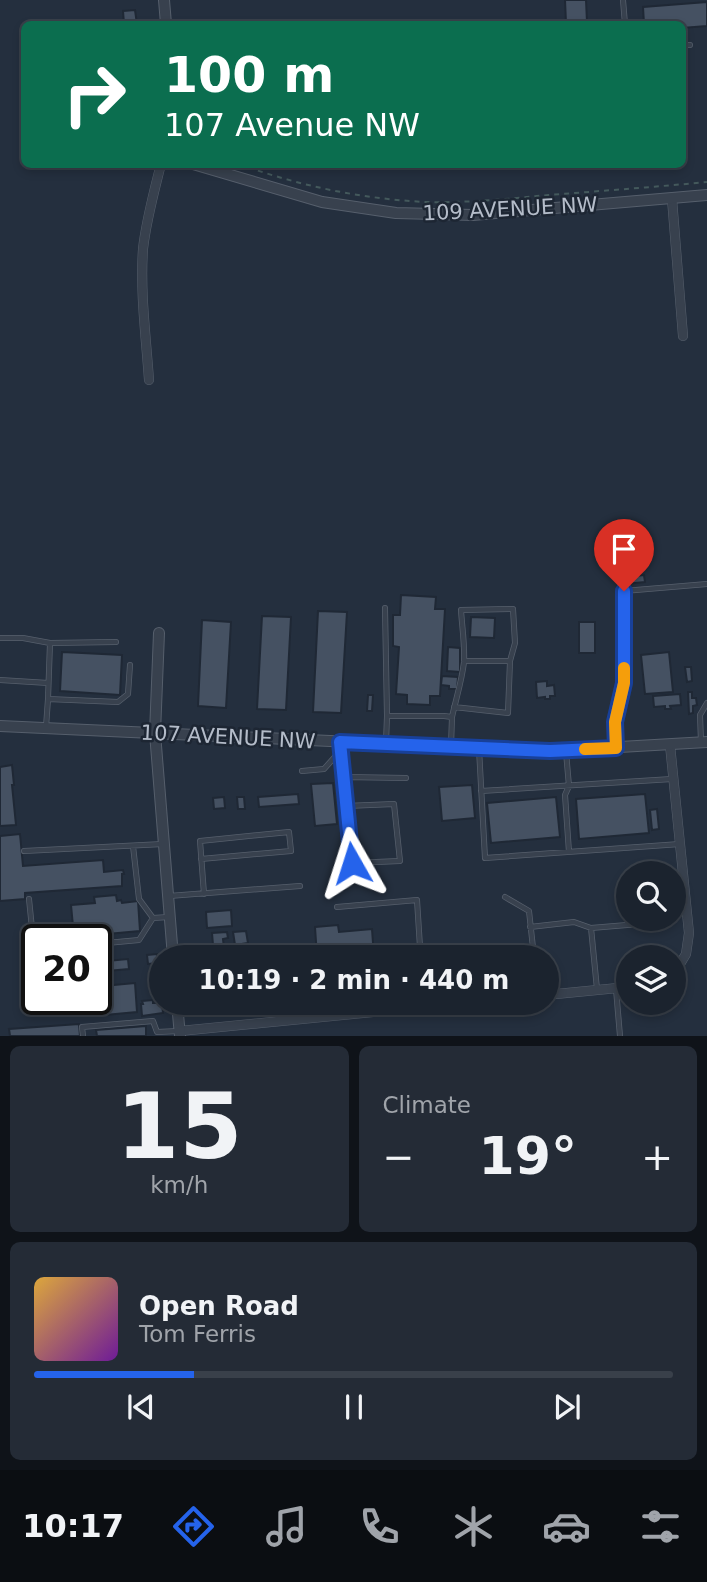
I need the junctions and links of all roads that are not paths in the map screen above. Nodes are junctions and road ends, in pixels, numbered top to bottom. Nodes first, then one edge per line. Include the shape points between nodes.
1 (164, 0) edge
2 (623, 0) edge
3 (166, 21) edge
4 (625, 21) edge
5 (690, 45) dead end
6 (686, 46) edge
7 (160, 168) edge
8 (206, 168) edge
9 (707, 195) edge
10 (673, 198) junction
11 (683, 336) dead end
12 (149, 380) dead end
13 (707, 584) edge
14 (385, 608) dead end
15 (159, 633) dead end
16 (0, 638) edge
17 (116, 642) dead end
18 (50, 643) junction
19 (464, 661) junction
20 (510, 662) junction
21 (130, 664) dead end
22 (0, 680) edge
23 (48, 683) junction
24 (48, 699) junction
25 (707, 703) edge
26 (454, 707) junction
27 (387, 716) junction
28 (452, 718) junction
29 (0, 726) edge
30 (46, 728) junction
31 (155, 733) junction
32 (704, 742) edge
33 (386, 744) junction
34 (670, 745) junction
35 (340, 746) junction
36 (450, 747) junction
37 (479, 748) junction
38 (616, 748) junction
39 (566, 751) junction
40 (302, 771) dead end
41 (343, 777) junction
42 (406, 778) dead end
43 (673, 779) junction
44 (569, 786) junction
45 (481, 791) junction
46 (346, 806) junction
47 (164, 844) junction
48 (680, 844) junction
49 (133, 846) junction
50 (24, 851) dead end
51 (569, 852) junction
52 (201, 859) junction
53 (300, 886) dead end
54 (204, 894) junction
55 (168, 896) junction
56 (505, 897) dead end
57 (29, 899) dead end
58 (337, 907) dead end
59 (170, 916) junction
60 (153, 918) junction
61 (32, 924) edge
62 (616, 925) edge
63 (530, 927) junction
64 (591, 928) junction
65 (112, 943) edge
66 (172, 945) edge
67 (420, 945) edge
68 (532, 945) edge
69 (686, 954) edge
70 (615, 988) joint
71 (597, 990) junction
72 (559, 994) edge
73 (178, 1015) edge
74 (343, 1015) edge
75 (180, 1033) edge
76 (83, 1036) edge
77 (620, 1036) edge

1 - 3 street
2 - 4 lane
5 - 6 lane
7 - 12 street via 143,250
8 - 10 street, 109 AVENUE NW via 321,202 396,213 473,215
9 - 10 street, 109 AVENUE NW
10 - 11 street
13 - 38 lane via 624,591 624,683 615,722
14 - 27 lane
15 - 31 street
16 - 18 lane
17 - 18 lane
18 - 23 lane
19 - 20 lane
19 - 20 lane via 461,610 513,608 515,643
19 - 26 lane
20 - 26 lane via 508,713
21 - 24 lane via 128,694 118,702
22 - 23 lane
23 - 24 lane
24 - 30 lane
25 - 32 lane via 700,715
26 - 28 lane
27 - 28 lane
27 - 33 lane
28 - 36 lane
29 - 30 street, 107 AVENUE NW
30 - 31 street, 107 AVENUE NW
31 - 35 street, 107 AVENUE NW
31 - 47 street
32 - 34 street, 107 AVENUE NW
33 - 35 street, 107 AVENUE NW
33 - 36 street, 107 AVENUE NW
34 - 38 street, 107 AVENUE NW
34 - 43 street
35 - 40 lane via 324,769
35 - 41 lane
36 - 37 street, 107 AVENUE NW
37 - 39 street, 107 AVENUE NW
37 - 45 lane
38 - 39 street, 107 AVENUE NW
39 - 44 lane
41 - 42 lane
41 - 46 lane
43 - 44 lane
43 - 48 street
44 - 45 lane
44 - 51 lane via 565,795
45 - 51 lane via 485,858
46 - 46 lane via 352,863 400,861 394,804
47 - 49 lane
47 - 55 street
48 - 51 lane
48 - 69 street via 689,933
49 - 50 lane
49 - 60 lane via 139,899
52 - 52 lane via 200,841 289,832 291,851
52 - 54 lane
53 - 54 lane
54 - 55 lane
55 - 59 street
56 - 63 lane via 529,911
57 - 61 lane
58 - 67 lane via 417,900
59 - 60 lane
59 - 66 street
60 - 65 lane via 139,940
62 - 64 lane
63 - 64 lane via 574,922
63 - 68 lane
64 - 71 lane
70 - 71 street
70 - 77 lane
71 - 72 street
73 - 75 street
74 - 75 street
75 - 76 lane via 157,1032 153,1021 82,1027

